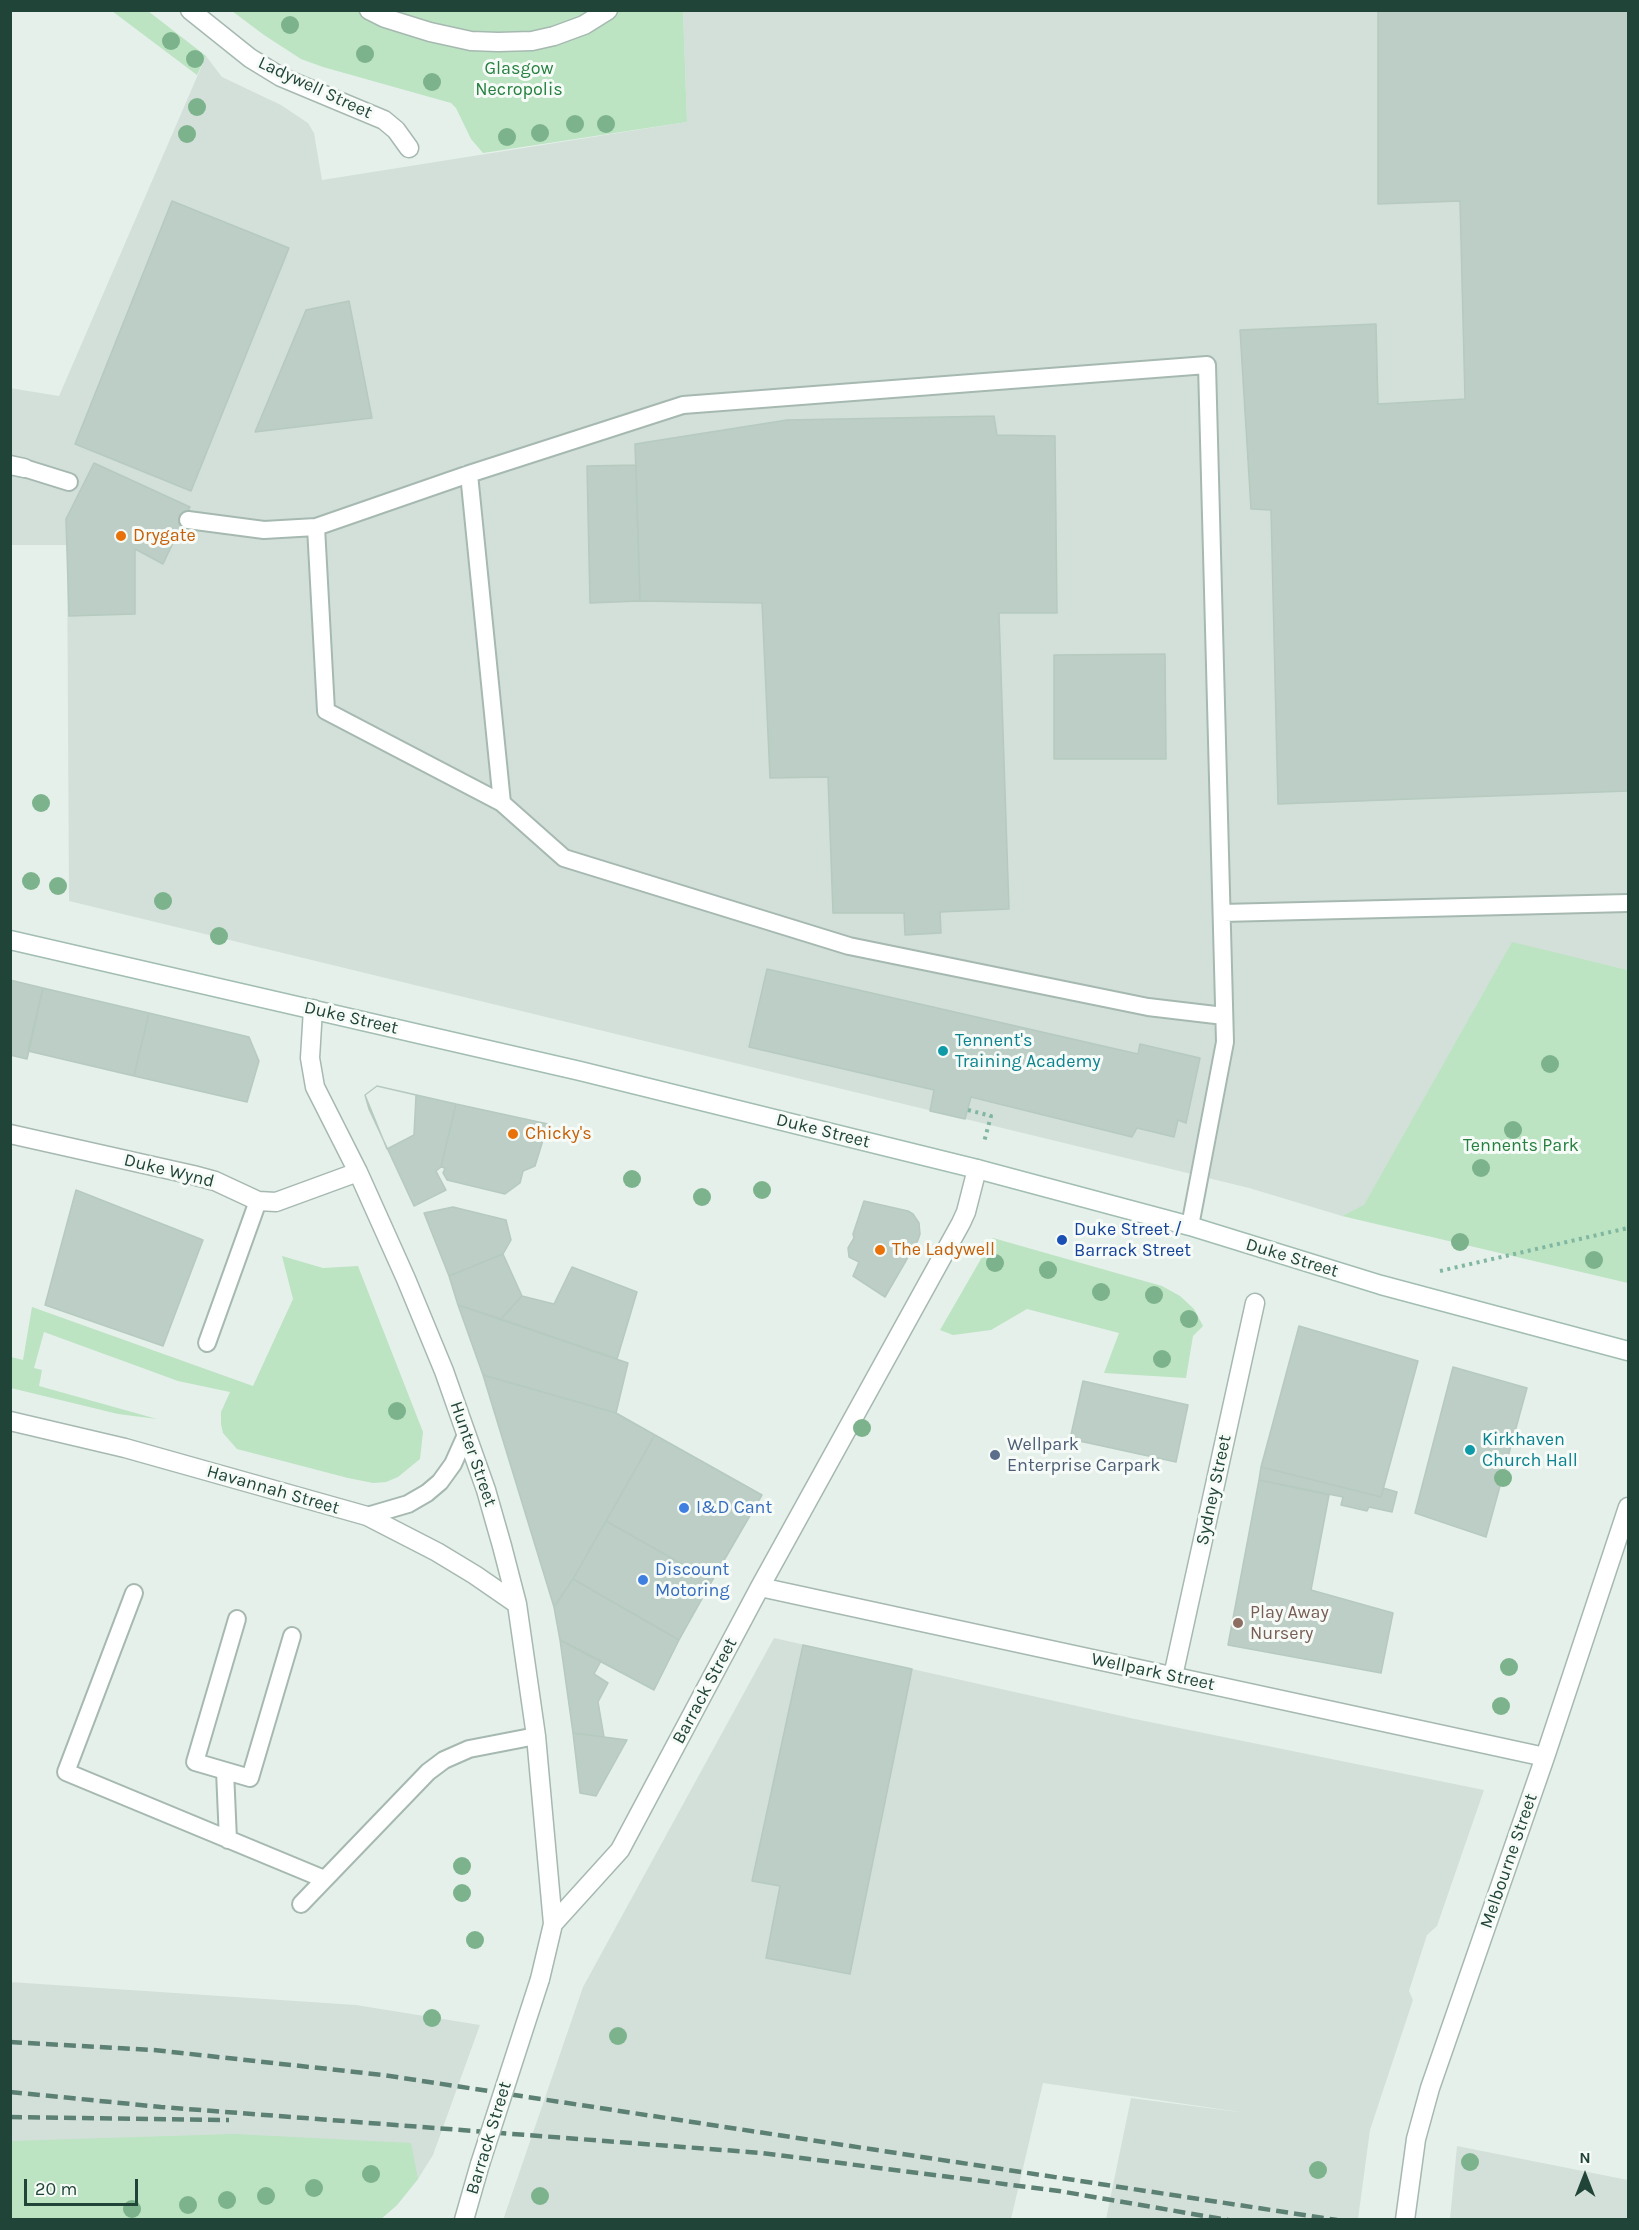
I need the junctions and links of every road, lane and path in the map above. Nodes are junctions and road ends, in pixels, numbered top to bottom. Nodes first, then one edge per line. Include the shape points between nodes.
1 (190, 10) edge
2 (369, 10) edge
3 (608, 10) edge
4 (409, 148) dead end
5 (17, 466) edge
6 (469, 474) junction
7 (69, 482) dead end
8 (188, 520) dead end
9 (315, 527) junction
10 (502, 802) junction
11 (1629, 903) edge
12 (1222, 913) junction
13 (10, 940) edge
14 (313, 1009) junction
15 (1224, 1016) junction
16 (968, 1110) dead end
17 (991, 1116) dead end
18 (10, 1134) edge
19 (977, 1170) junction
20 (357, 1172) junction
21 (258, 1201) junction
22 (1190, 1226) junction
23 (1629, 1228) edge
24 (1437, 1271) dead end
25 (1255, 1303) dead end
26 (207, 1343) dead end
27 (1629, 1352) edge
28 (10, 1421) edge
29 (466, 1435) junction
30 (1629, 1507) edge
31 (368, 1516) junction
32 (760, 1587) junction
33 (134, 1593) dead end
34 (517, 1604) junction
35 (237, 1619) dead end
36 (292, 1636) dead end
37 (1173, 1676) junction
38 (536, 1736) junction
39 (1545, 1757) junction
40 (225, 1771) junction
41 (228, 1840) junction
42 (324, 1879) junction
43 (301, 1904) dead end
44 (552, 1924) junction
45 (464, 2220) edge
46 (1405, 2220) edge

1 - 4 street, Ladywell Street via 250,58 281,77 384,120
2 - 3 street via 430,32 498,42 554,36 584,25
5 - 7 lane
6 - 9 lane
6 - 10 lane
6 - 12 lane via 683,405 1207,365
8 - 9 lane via 264,530
9 - 10 lane via 326,711
10 - 15 lane via 564,858 849,946 1148,1007
11 - 12 lane
12 - 15 lane
13 - 14 street, Duke Street
14 - 19 street, Duke Street
14 - 20 street, Hunter Street via 310,1058 315,1087
15 - 22 lane via 1225,1042
16 - 17 path
18 - 21 street, Duke Wynd via 193,1174
19 - 22 street, Duke Street
19 - 32 street, Barrack Street via 961,1223
20 - 21 street via 276,1202
20 - 29 street, Hunter Street via 406,1279
21 - 26 lane
22 - 27 street, Duke Street via 1370,1281
23 - 24 path
25 - 37 street, Sydney Street
28 - 31 street, Havannah Street via 125,1448
29 - 31 lane via 453,1464 427,1493 408,1504
29 - 34 street, Hunter Street
30 - 39 street, Melbourne Street
31 - 34 street, Havannah Street via 437,1552
32 - 37 street, Wellpark Street
32 - 44 street, Barrack Street via 621,1850
33 - 41 lane via 66,1772
34 - 38 street, Hunter Street
35 - 40 lane via 195,1762
36 - 40 lane via 250,1778
37 - 39 street, Wellpark Street
38 - 42 lane via 469,1749 444,1760
38 - 44 street, Hunter Street
39 - 46 street, Melbourne Street via 1430,2088 1416,2139
40 - 41 lane
41 - 42 lane
42 - 43 lane
44 - 45 street, Barrack Street, bridge via 540,1979

